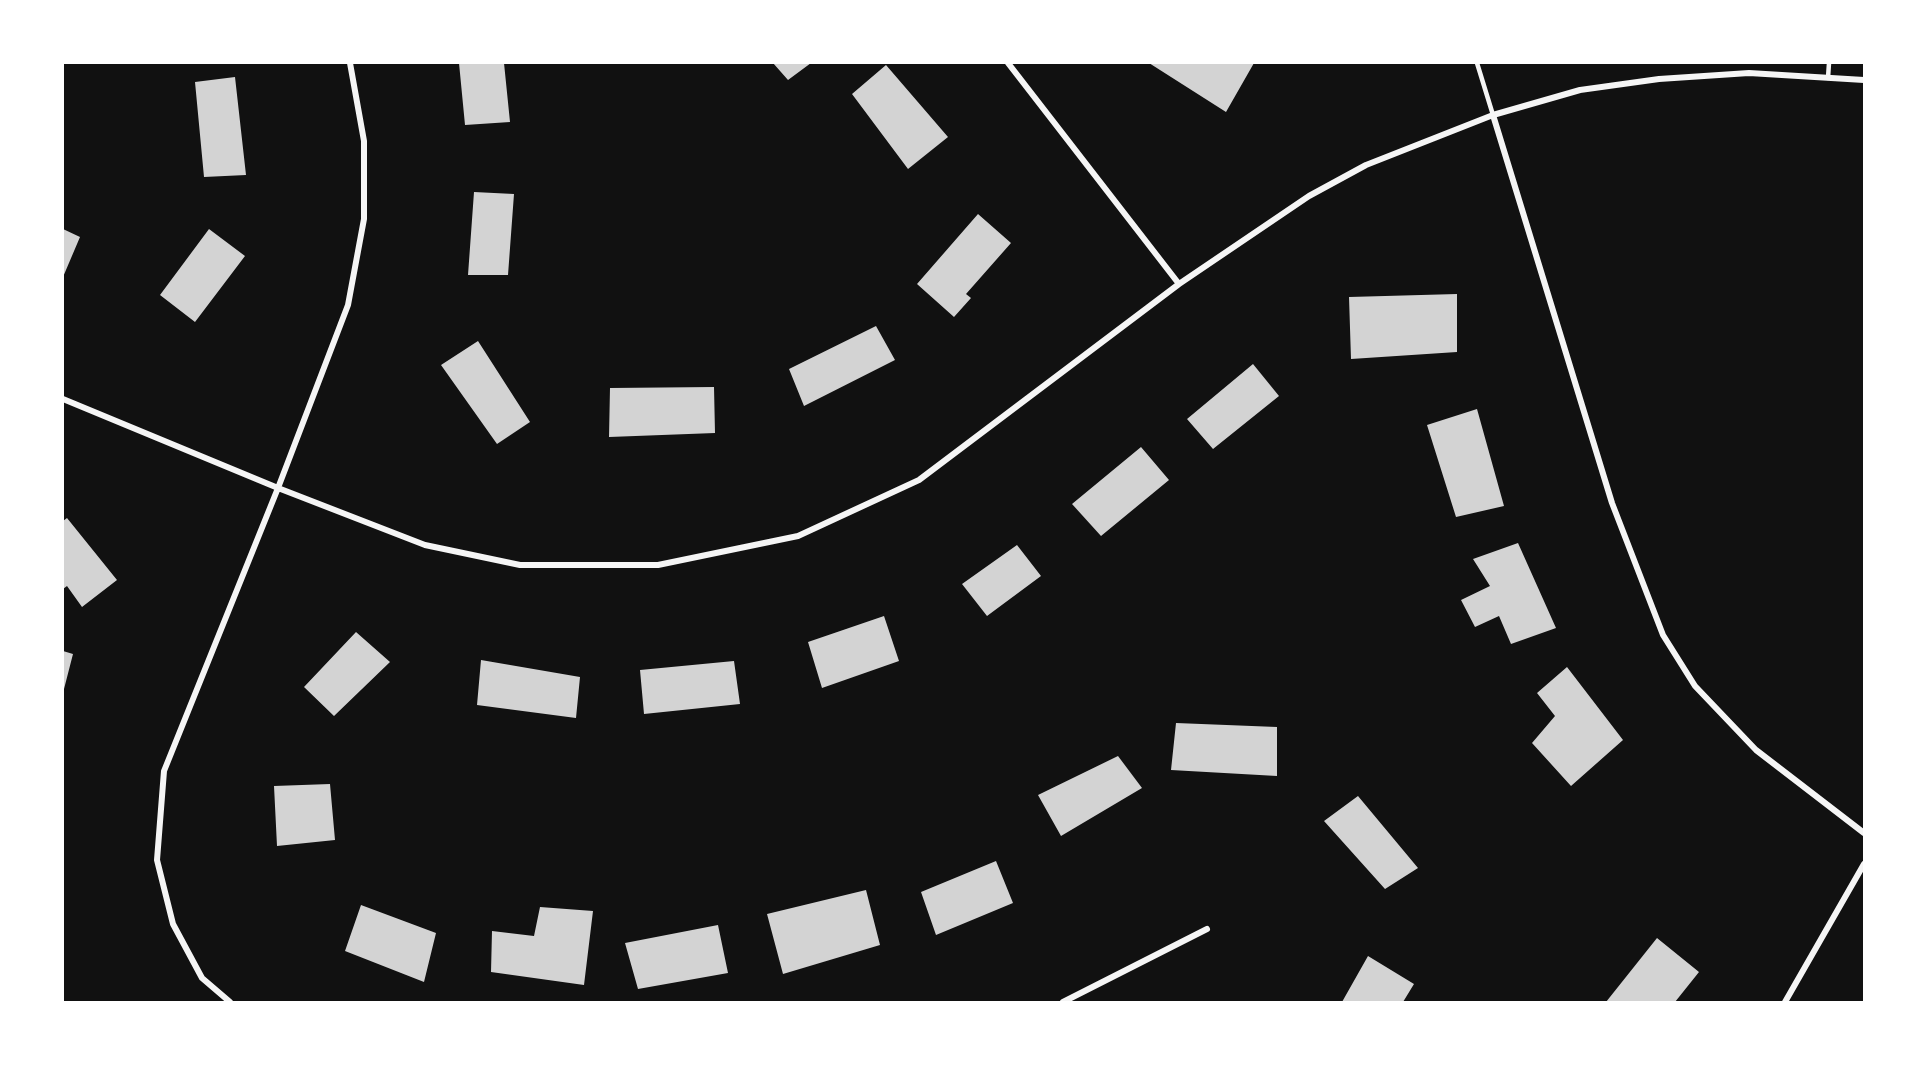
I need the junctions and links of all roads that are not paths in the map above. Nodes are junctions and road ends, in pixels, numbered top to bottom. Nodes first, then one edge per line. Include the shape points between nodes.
1 (350, 63) edge
2 (1008, 63) edge
3 (1477, 63) edge
4 (1829, 63) edge
5 (1828, 78) junction
6 (1864, 80) edge
7 (1493, 115) junction
8 (1179, 284) junction
9 (63, 399) edge
10 (278, 488) junction
11 (1864, 833) edge
12 (1864, 864) edge
13 (1207, 928) dead end
14 (230, 1002) edge
15 (1063, 1002) edge
16 (1785, 1002) edge

1 - 10 street via 364,141 364,219 348,305
2 - 8 street
3 - 7 lane
4 - 5 lane
5 - 6 street
5 - 7 street via 1749,73 1659,79 1580,90
7 - 8 street via 1366,165 1309,196
7 - 11 street via 1612,502 1663,635 1695,686 1756,750
8 - 10 street via 919,480 798,536 658,565 519,566 425,544
9 - 10 street
10 - 14 street via 164,771 157,860 173,924 202,978
12 - 16 street
13 - 15 street

